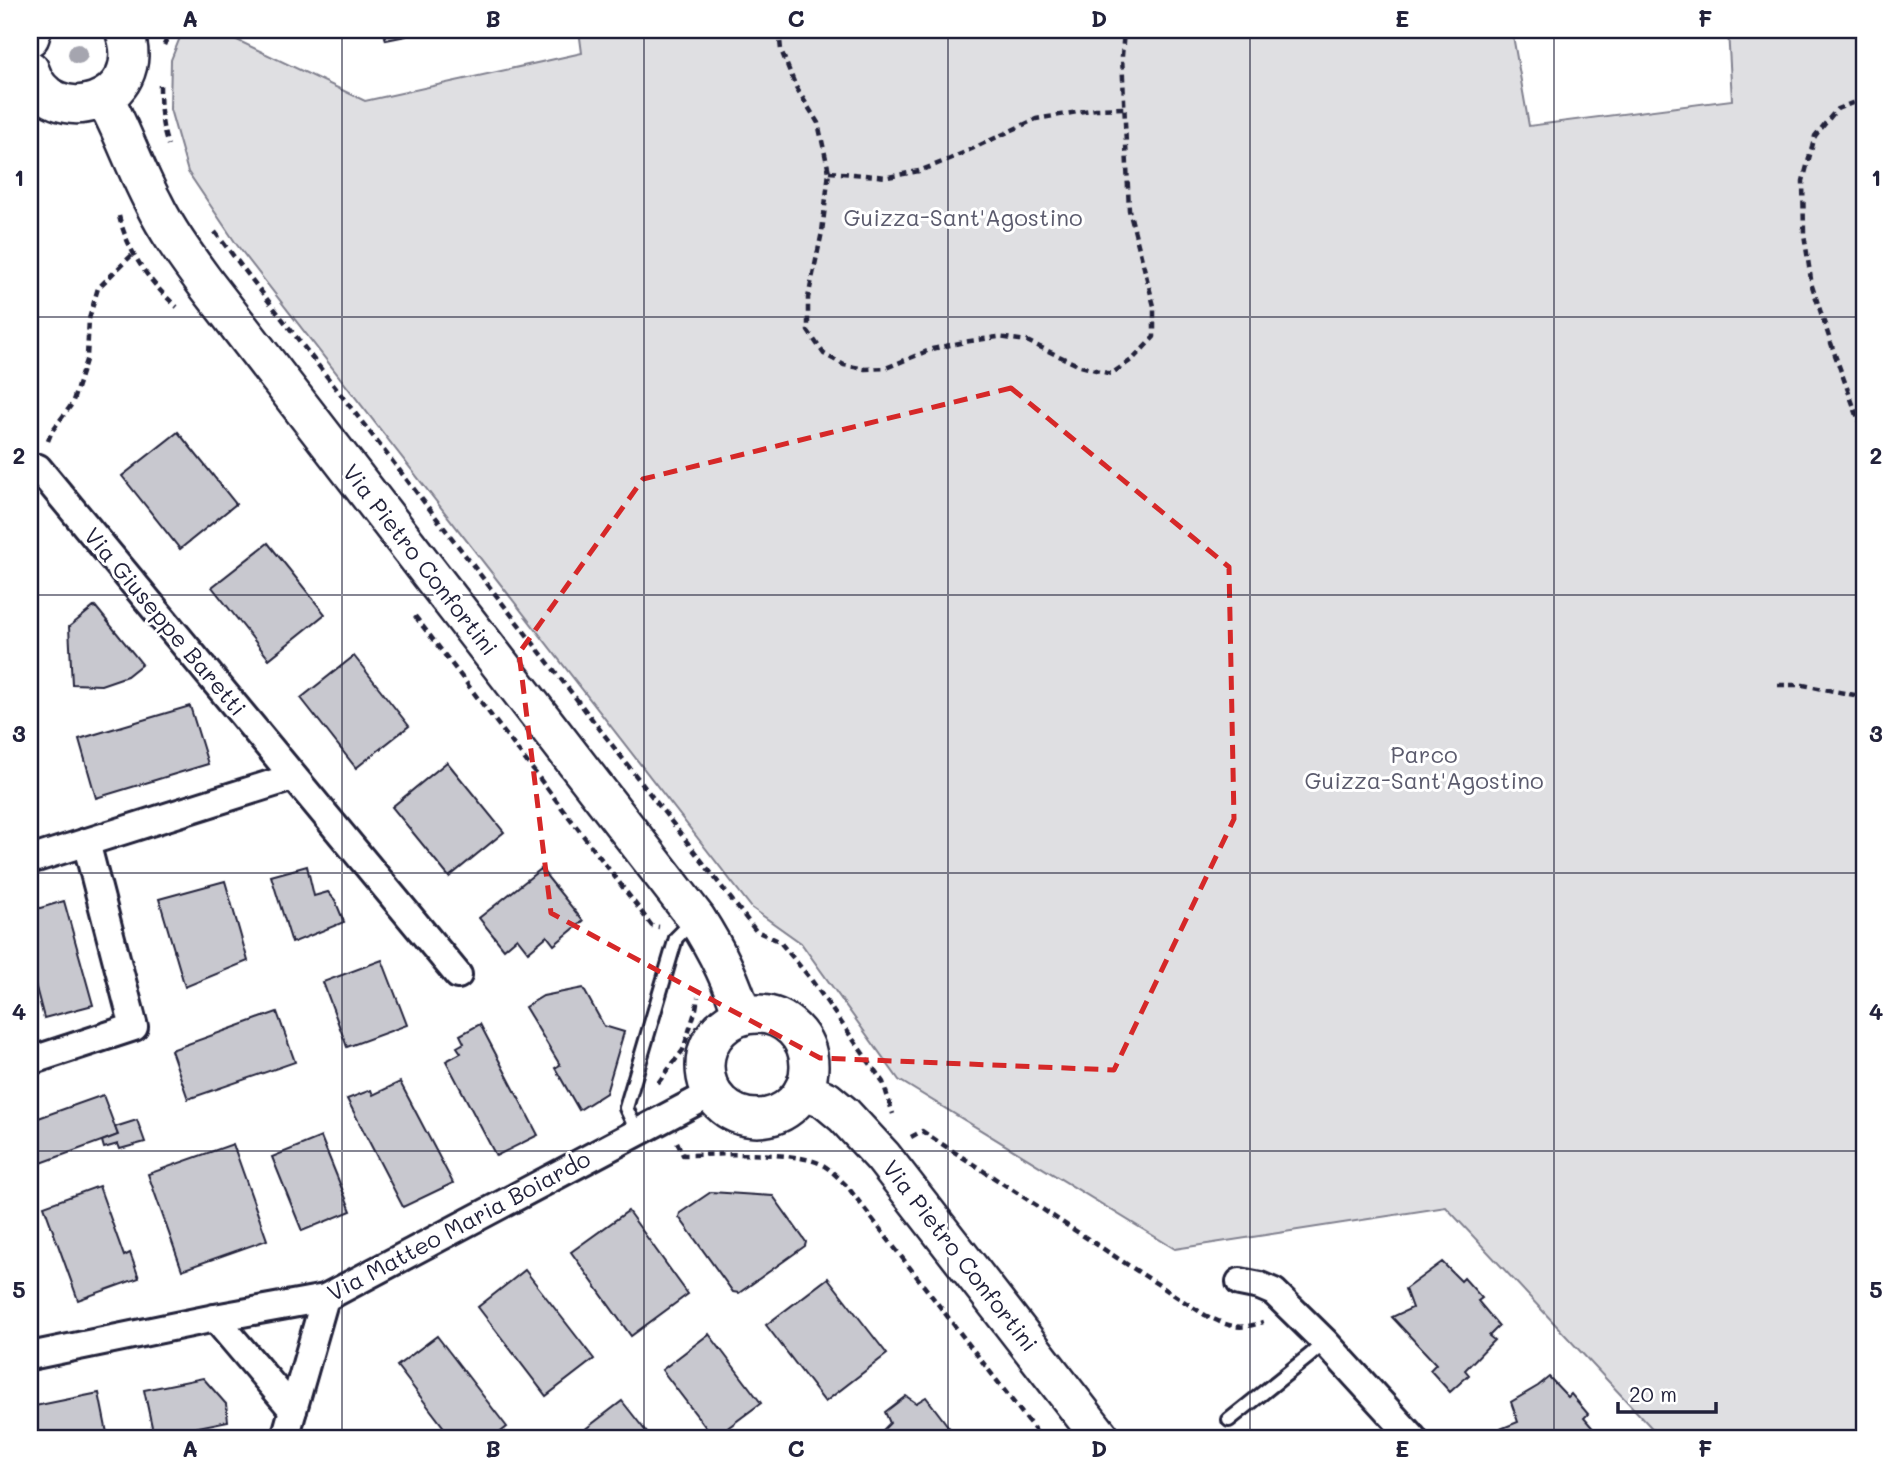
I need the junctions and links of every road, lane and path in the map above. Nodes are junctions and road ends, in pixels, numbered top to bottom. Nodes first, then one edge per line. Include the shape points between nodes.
1 (32, 30) edge
2 (124, 30) edge
3 (171, 30) edge
4 (779, 30) edge
5 (1124, 30) edge
6 (30, 37) edge
7 (162, 53) dead end
8 (30, 74) edge
9 (159, 78) dead end
10 (1865, 98) edge
11 (105, 99) junction
12 (1124, 108) junction
13 (165, 136) dead end
14 (829, 172) junction
15 (210, 225) dead end
16 (133, 254) dead end
17 (1865, 437) edge
18 (38, 468) joint
19 (1778, 685) dead end
20 (1865, 697) edge
21 (293, 777) junction
22 (86, 842) junction
23 (30, 860) edge
24 (696, 918) junction
25 (458, 975) dead end
26 (698, 993) dead end
27 (742, 1016) junction
28 (30, 1061) edge
29 (803, 1091) junction
30 (651, 1093) dead end
31 (712, 1093) junction
32 (894, 1118) dead end
33 (638, 1131) junction
34 (902, 1142) dead end
35 (683, 1155) dead end
36 (1240, 1283) dead end
37 (325, 1298) junction
38 (215, 1318) junction
39 (1272, 1319) dead end
40 (1325, 1342) junction
41 (30, 1356) edge
42 (293, 1410) junction
43 (1230, 1420) dead end
44 (285, 1438) edge
45 (1041, 1438) edge
46 (1101, 1438) edge
47 (1413, 1438) edge

1 - 6 main road
2 - 11 main road via 129,62 123,78
3 - 7 path
4 - 14 path via 781,50 796,87 818,123
5 - 12 path
8 - 11 main road via 53,99 85,105
9 - 13 path
10 - 17 path via 1837,109 1815,136 1803,181 1804,234 1812,286
11 - 24 main road, Via Pietro Confortini via 152,201 200,275
12 - 14 path via 1036,119 919,171 888,177
12 - 14 path via 1129,210 1154,306 1154,337 1111,374 1080,366 1027,341 998,337 932,349 886,368 844,365 824,354 808,331 808,298
15 - 32 path via 756,931 779,941 810,978 883,1082
16 - 18 path via 98,288 89,319 87,357 72,404 52,431
18 - 21 street, Via Giuseppe Baretti
19 - 20 path
21 - 22 street
21 - 25 street, Via Giuseppe Baretti
22 - 23 street
22 - 28 street via 134,1027
24 - 27 main road, Via Pietro Confortini via 717,950
24 - 33 lane via 676,938 626,1108
26 - 30 path via 683,1050
27 - 29 main road via 772,1016 798,1033 810,1061
27 - 31 main road via 712,1039 705,1075
29 - 31 main road via 794,1104 766,1118 735,1114
29 - 46 main road, Via Pietro Confortini via 826,1100 883,1157
31 - 33 street, Via Matteo Maria Boiardo
33 - 37 street, Via Matteo Maria Boiardo
34 - 39 path via 922,1131 1230,1327
35 - 45 path via 799,1157 823,1165 847,1186
36 - 40 street via 1274,1292
37 - 38 street, Via Matteo Maria Boiardo
37 - 42 street
38 - 41 street, Via Matteo Maria Boiardo
38 - 42 street
40 - 43 lane
40 - 47 street
42 - 44 street

